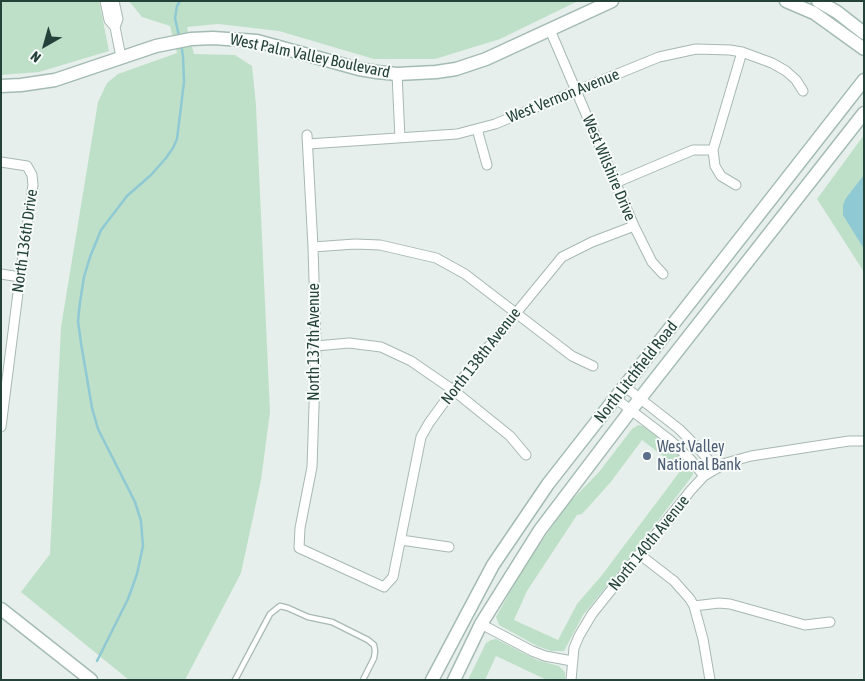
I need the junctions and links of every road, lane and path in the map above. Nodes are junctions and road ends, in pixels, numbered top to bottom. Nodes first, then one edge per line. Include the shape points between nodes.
1 (105, 1) edge
2 (114, 1) edge
3 (612, 1) edge
4 (786, 1) edge
5 (818, 1) edge
6 (115, 27) junction
7 (550, 30) junction
8 (864, 33) edge
9 (864, 49) edge
10 (742, 52) junction
11 (121, 57) junction
12 (397, 74) junction
13 (864, 80) edge
14 (1, 86) edge
15 (577, 90) junction
16 (803, 92) dead end
17 (864, 112) edge
18 (477, 129) junction
19 (400, 138) junction
20 (308, 139) joint
21 (713, 150) junction
22 (1, 162) edge
23 (487, 165) dead end
24 (615, 183) junction
25 (736, 185) dead end
26 (634, 226) junction
27 (314, 247) junction
28 (1, 274) edge
29 (663, 274) dead end
30 (20, 277) junction
31 (516, 312) junction
32 (316, 346) junction
33 (593, 366) dead end
34 (4, 382) edge
35 (624, 386) junction
36 (452, 390) junction
37 (615, 398) junction
38 (640, 398) junction
39 (631, 410) junction
40 (1, 427) edge
41 (864, 441) edge
42 (526, 455) dead end
43 (716, 469) junction
44 (704, 476) junction
45 (401, 540) junction
46 (449, 547) dead end
47 (639, 554) junction
48 (384, 587) joint
49 (694, 606) junction
50 (1, 609) edge
51 (830, 622) dead end
52 (482, 624) junction
53 (572, 661) junction
54 (91, 680) edge
55 (235, 680) edge
56 (363, 680) edge
57 (432, 680) edge
58 (454, 680) edge
59 (571, 680) edge
60 (710, 680) edge

1 - 6 street via 109,20
2 - 6 street via 118,19
3 - 7 main road, West Palm Valley Boulevard
4 - 9 main road via 814,13
5 - 8 main road
6 - 11 street
7 - 12 main road, West Palm Valley Boulevard via 462,67
7 - 15 street, West Wilshire Drive
10 - 15 street, West Vernon Avenue via 707,48 675,52
10 - 16 street, West Vernon Avenue via 786,71
10 - 21 street
11 - 12 main road, West Palm Valley Boulevard via 191,39 227,38 257,42 359,69
11 - 14 main road, West Palm Valley Boulevard via 55,80
12 - 19 street
13 - 35 main road, North Litchfield Road
15 - 18 street, West Vernon Avenue
15 - 24 street, West Wilshire Drive
17 - 38 main road, North Litchfield Road
18 - 19 street, West Vernon Avenue via 457,134
18 - 23 street
19 - 20 street, West Vernon Avenue
20 - 27 street, North 137th Avenue
21 - 24 street via 693,150
21 - 25 street via 715,166 721,176
22 - 30 street, North 136th Drive via 27,166 32,175
24 - 26 street, West Wilshire Drive
26 - 29 street, West Wilshire Drive via 652,262
26 - 31 street, North 138th Avenue via 562,257
27 - 31 street via 380,245 436,258 465,274
27 - 32 street, North 137th Avenue
28 - 30 street
30 - 34 street, North 136th Drive
31 - 33 street via 572,356
31 - 36 street, North 138th Avenue
32 - 36 street via 349,343 381,347 412,360
32 - 48 street, North 137th Avenue via 312,467 299,548
34 - 40 street, North 136th Drive
35 - 37 main road, North Litchfield Road
35 - 38 street
36 - 42 street via 510,436
36 - 45 street, North 138th Avenue via 421,437
37 - 39 street
37 - 57 main road, North Litchfield Road via 548,484 494,564
38 - 39 main road, North Litchfield Road
38 - 43 street via 686,436
39 - 44 street via 681,450
39 - 52 main road, North Litchfield Road via 538,533
41 - 43 street, North 140th Avenue via 751,456
43 - 44 street, North 140th Avenue
44 - 47 street, North 140th Avenue
45 - 46 street
45 - 48 street, North 138th Avenue via 393,577
47 - 49 street via 686,592
47 - 53 street, North 140th Avenue via 585,624
49 - 51 street via 730,604 805,624
49 - 60 street
50 - 54 main road
52 - 53 street via 532,651
52 - 58 main road, North Litchfield Road
53 - 59 street, North 140th Avenue
55 - 56 lane via 270,614 280,606 332,622 368,640 375,651

